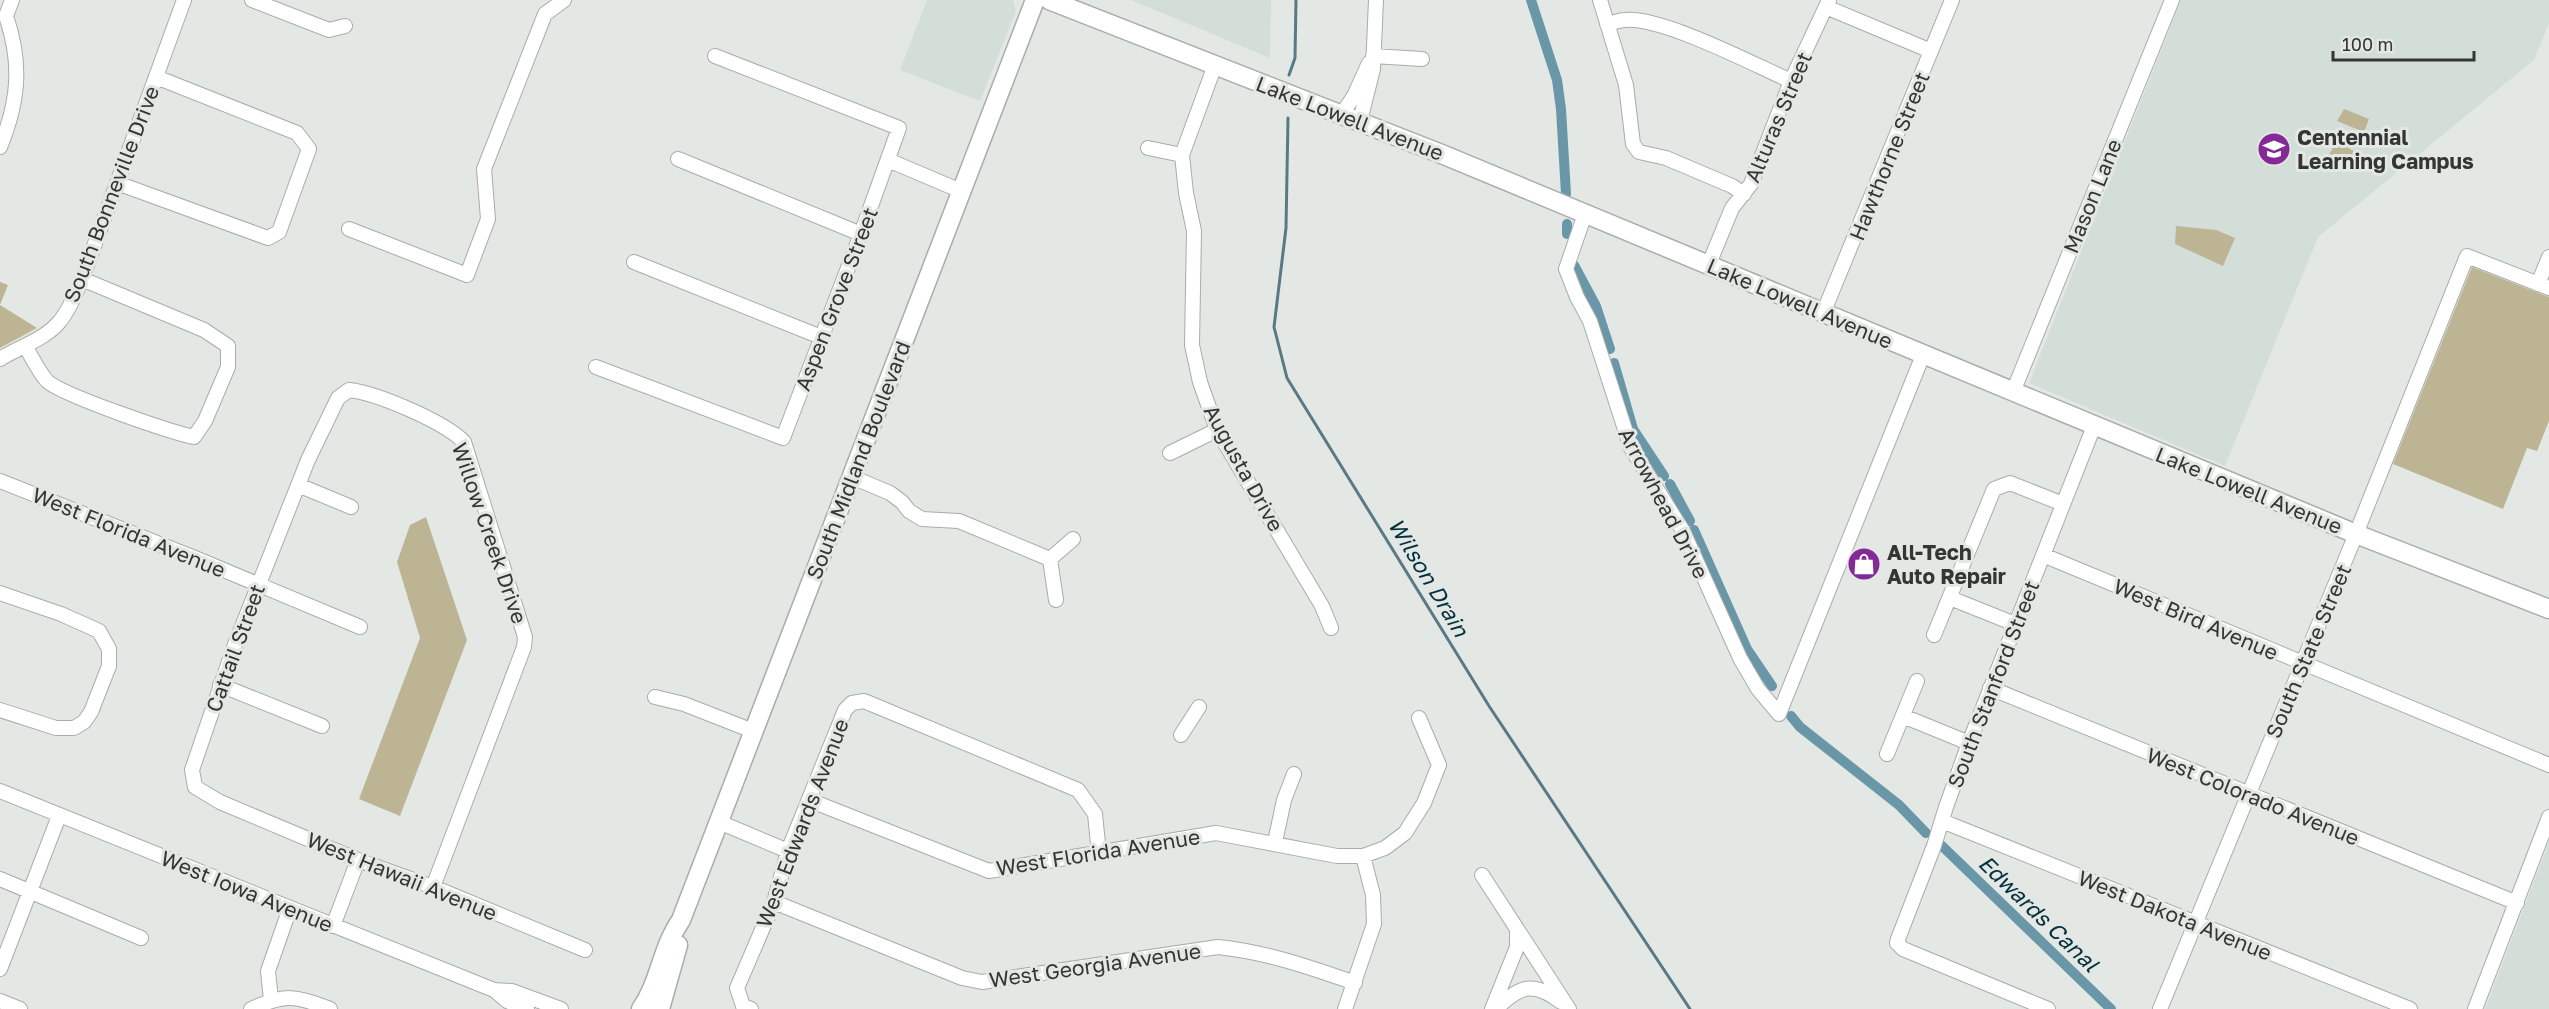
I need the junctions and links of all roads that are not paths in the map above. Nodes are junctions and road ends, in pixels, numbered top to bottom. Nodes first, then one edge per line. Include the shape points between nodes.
1 (12, 0) edge
2 (184, 0) edge
3 (252, 0) edge
4 (564, 0) edge
5 (1035, 0) edge
6 (1050, 0) edge
7 (1376, 0) edge
8 (1600, 0) edge
9 (1953, 0) edge
10 (2172, 0) edge
11 (1827, 3) edge
12 (3, 17) edge
13 (1607, 24) junction
14 (345, 26) dead end
15 (1931, 51) junction
16 (715, 56) dead end
17 (1373, 56) junction
18 (1422, 59) dead end
19 (1215, 65) junction
20 (156, 77) junction
21 (1791, 81) junction
22 (1342, 114) junction
23 (1360, 121) junction
24 (0, 147) edge
25 (1148, 148) dead end
26 (1182, 155) junction
27 (678, 159) dead end
28 (888, 160) junction
29 (117, 183) junction
30 (961, 191) junction
31 (1744, 194) junction
32 (1585, 214) junction
33 (349, 229) dead end
34 (861, 234) junction
35 (2549, 256) edge
36 (634, 262) dead end
37 (1709, 264) junction
38 (82, 279) junction
39 (2543, 286) edge
40 (1824, 311) junction
41 (821, 337) junction
42 (25, 346) junction
43 (1923, 355) junction
44 (0, 359) edge
45 (596, 367) dead end
46 (2013, 392) junction
47 (2094, 426) junction
48 (1217, 430) junction
49 (1170, 453) dead end
50 (308, 460) joint
51 (852, 477) junction
52 (0, 481) edge
53 (298, 485) junction
54 (2063, 504) junction
55 (351, 507) dead end
56 (2356, 534) junction
57 (1073, 539) dead end
58 (2043, 555) junction
59 (1050, 559) junction
60 (258, 584) junction
61 (0, 593) edge
62 (1950, 598) junction
63 (1056, 600) dead end
64 (2549, 609) edge
65 (2015, 624) junction
66 (360, 627) dead end
67 (1331, 627) dead end
68 (1934, 634) dead end
69 (2302, 663) junction
70 (1917, 681) dead end
71 (220, 685) junction
72 (1990, 688) junction
73 (655, 697) dead end
74 (1199, 707) dead end
75 (0, 710) edge
76 (1903, 716) junction
77 (1419, 717) dead end
78 (322, 726) dead end
79 (753, 731) junction
80 (1181, 735) dead end
81 (1969, 743) junction
82 (1887, 754) dead end
83 (2549, 765) edge
84 (1294, 774) dead end
85 (0, 791) edge
86 (2249, 794) junction
87 (808, 800) junction
88 (220, 802) joint
89 (60, 816) junction
90 (2549, 817) edge
91 (1942, 821) junction
92 (719, 822) junction
93 (1275, 842) junction
94 (788, 851) junction
95 (1099, 854) junction
96 (1363, 856) junction
97 (358, 860) junction
98 (1482, 875) dead end
99 (0, 879) edge
100 (433, 887) junction
101 (30, 892) junction
102 (774, 902) junction
103 (2517, 903) junction
104 (290, 908) junction
105 (681, 920) junction
106 (2195, 924) junction
107 (333, 926) junction
108 (1517, 929) junction
109 (141, 938) dead end
110 (585, 950) dead end
111 (0, 969) edge
112 (1355, 983) junction
113 (494, 990) junction
114 (271, 1000) junction
115 (0, 1001) edge
116 (1569, 1008) edge
117 (20, 1009) edge
118 (251, 1009) edge
119 (330, 1009) edge
120 (527, 1009) edge
121 (561, 1009) edge
122 (641, 1009) edge
123 (660, 1009) edge
124 (751, 1009) edge
125 (1345, 1009) edge
126 (1494, 1009) edge
127 (2048, 1009) edge
128 (2160, 1009) edge
129 (2410, 1009) edge
130 (2475, 1009) edge

1 - 12 street
2 - 20 street, South Bonneville Drive
3 - 14 street via 329,30
4 - 33 street via 545,14 484,169 488,219 468,275
5 - 30 main road, South Midland Boulevard
6 - 19 main road, Lake Lowell Avenue
7 - 17 street
8 - 13 street
9 - 15 street, Hawthorne Street
10 - 46 street, Mason Lane
11 - 15 street
11 - 21 street, Alturas Street
12 - 24 street via 14,43 17,82 12,113
13 - 21 street via 1626,20 1653,24
13 - 31 street via 1626,85 1633,144 1639,152 1673,161
15 - 40 street, Hawthorne Street
16 - 28 street, Aspen Grove Street via 899,128
17 - 18 street
17 - 22 street
17 - 23 street
19 - 22 main road, Lake Lowell Avenue
19 - 26 street, Augusta Drive
20 - 29 street, South Bonneville Drive
20 - 29 street via 297,132 309,149 279,232 268,238
21 - 31 street, Alturas Street
22 - 23 main road, Lake Lowell Avenue
23 - 32 main road, Lake Lowell Avenue
25 - 26 street
26 - 48 street, Augusta Drive via 1194,231 1192,345
27 - 34 street
28 - 30 street
28 - 34 street, Aspen Grove Street
29 - 38 street, South Bonneville Drive
30 - 51 main road, South Midland Boulevard
31 - 37 street, Alturas Street via 1732,208
32 - 37 main road, Lake Lowell Avenue
32 - 43 street, Arrowhead Drive via 1566,269 1590,321 1624,431 1638,461 1683,531 1740,658 1779,714
34 - 41 street, Aspen Grove Street
35 - 39 street, South State Street
36 - 41 street
37 - 40 main road, Lake Lowell Avenue
38 - 42 street, South Bonneville Drive via 60,321
38 - 42 street via 204,330 228,345 228,367 194,437 69,393 48,381
39 - 56 street, South State Street via 2467,256
40 - 43 main road, Lake Lowell Avenue
41 - 45 street, Aspen Grove Street via 783,438
42 - 44 street, South Bonneville Drive
43 - 46 main road, Lake Lowell Avenue
46 - 47 main road, Lake Lowell Avenue
47 - 54 street, South Stanford Street
47 - 56 main road, Lake Lowell Avenue
48 - 49 street
48 - 67 street, Augusta Drive
50 - 53 street, Cattail Street
50 - 100 street, Willow Creek Drive via 338,398 350,390 455,432 464,442 520,616 524,647
51 - 59 street via 890,493 922,519 959,521
51 - 79 main road, South Midland Boulevard
52 - 60 street, West Florida Avenue
53 - 55 street
53 - 60 street, Cattail Street
54 - 58 street, South Stanford Street
54 - 62 street via 2010,483 1994,489
56 - 64 main road, Lake Lowell Avenue
56 - 69 street, South State Street
57 - 59 street
58 - 65 street, South Stanford Street
58 - 69 street, West Bird Avenue
59 - 63 street
60 - 66 street, West Florida Avenue
60 - 71 street, Cattail Street
61 - 75 street via 99,631 109,649 109,666 91,712 74,728 56,728
62 - 65 street
62 - 68 street
65 - 72 street, South Stanford Street
69 - 83 street, West Bird Avenue
69 - 86 street, South State Street
70 - 76 street
71 - 78 street
71 - 88 street, Cattail Street via 192,770 195,787
72 - 81 street, South Stanford Street
72 - 86 street, West Colorado Avenue
73 - 79 street
74 - 80 street
76 - 81 street
76 - 82 street
77 - 96 street via 1439,765 1424,803 1405,833 1385,848
79 - 92 main road, South Midland Boulevard
81 - 91 street, South Stanford Street
84 - 93 street
85 - 89 street, West Iowa Avenue
86 - 103 street, West Colorado Avenue
86 - 106 street, South State Street
87 - 94 street, West Edwards Avenue
87 - 95 street, West Florida Avenue via 990,871
87 - 95 street, West Edwards Avenue via 845,710 852,703 864,701 1078,790 1095,814
88 - 97 street, West Hawaii Avenue
89 - 101 street
89 - 104 street, West Iowa Avenue
90 - 103 street
91 - 106 street, West Dakota Avenue
91 - 127 street, South Stanford Street via 1897,943
92 - 94 street
92 - 105 main road, South Midland Boulevard
93 - 95 street, West Florida Avenue via 1216,833
93 - 96 street, West Florida Avenue via 1337,856
94 - 102 street, West Edwards Avenue
96 - 112 street via 1373,895 1374,924
97 - 100 street, West Hawaii Avenue
97 - 107 street
98 - 108 street
99 - 101 street
100 - 110 street, West Hawaii Avenue
101 - 109 street
101 - 111 street
102 - 112 street, West Georgia Avenue via 962,978 982,982 1218,946 1289,960
102 - 124 street, West Edwards Avenue via 737,988 743,1006
103 - 130 street
104 - 107 street, West Iowa Avenue
104 - 114 street via 268,971
105 - 122 main road, South Midland Boulevard via 669,937
105 - 123 main road, South Midland Boulevard via 680,940
106 - 128 street, South State Street
106 - 129 street, West Dakota Avenue
107 - 113 street, West Iowa Avenue
108 - 116 street
108 - 126 street via 1517,947
112 - 125 street
113 - 120 street, West Iowa Avenue via 507,1001
113 - 121 street, West Iowa Avenue via 512,991
114 - 118 street
114 - 119 street via 291,996
115 - 117 street
116 - 126 street via 1550,993 1534,987 1513,994

